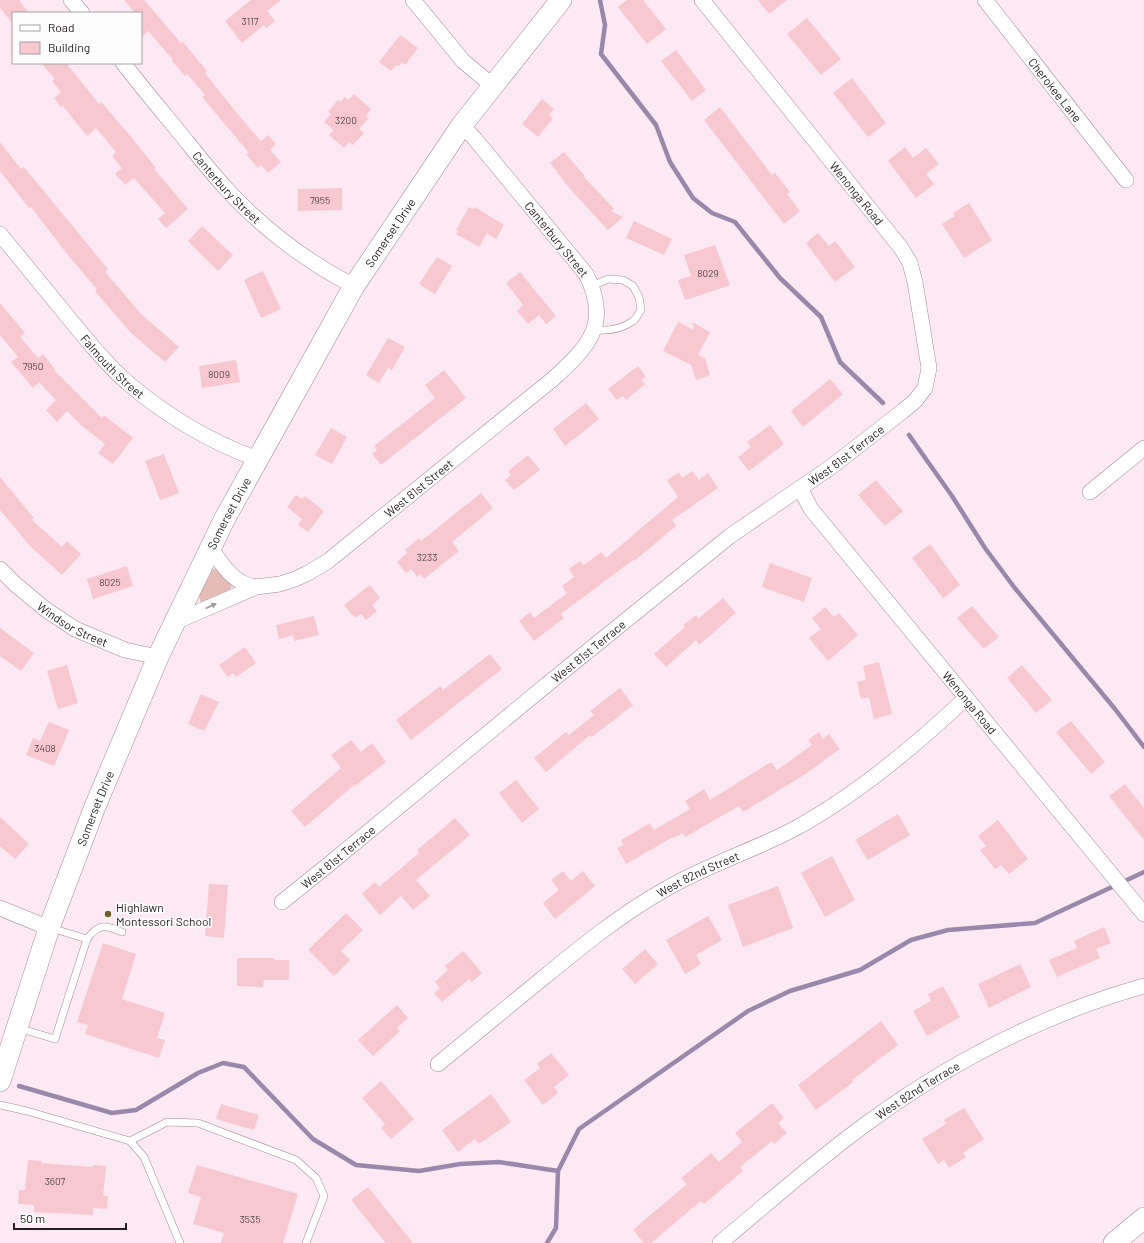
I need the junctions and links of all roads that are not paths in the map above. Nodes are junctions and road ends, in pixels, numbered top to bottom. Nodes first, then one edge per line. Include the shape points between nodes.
1 (71, 0) edge
2 (413, 0) edge
3 (561, 0) edge
4 (702, 0) edge
5 (985, 0) edge
6 (81, 12) edge
7 (124, 64) edge
8 (493, 86) junction
9 (462, 126) junction
10 (1126, 180) dead end
11 (0, 234) edge
12 (354, 286) junction
13 (592, 286) junction
14 (595, 330) junction
15 (568, 365) joint
16 (904, 411) joint
17 (1144, 448) edge
18 (257, 459) junction
19 (800, 488) junction
20 (1090, 492) dead end
21 (211, 548) junction
22 (0, 569) edge
23 (256, 587) junction
24 (175, 622) junction
25 (158, 657) junction
26 (966, 698) junction
27 (282, 902) dead end
28 (0, 908) edge
29 (1144, 914) edge
30 (49, 928) junction
31 (122, 932) dead end
32 (87, 939) junction
33 (1144, 986) edge
34 (18, 1028) junction
35 (438, 1064) dead end
36 (0, 1081) edge
37 (0, 1105) edge
38 (130, 1140) junction
39 (1144, 1218) edge
40 (180, 1243) edge
41 (306, 1243) edge
42 (720, 1243) edge
43 (1114, 1243) edge

1 - 6 street
2 - 8 street via 464,61
3 - 8 street, Somerset Drive
4 - 16 street, Wenonga Road via 901,248 910,263 929,368 925,388
5 - 10 street, Cherokee Lane
7 - 12 street, Canterbury Street via 232,195 260,222 310,260
8 - 9 street, Somerset Drive
9 - 12 street, Somerset Drive
9 - 13 street, Canterbury Street via 577,262
11 - 18 street, Falmouth Street via 102,358 129,384 160,409 206,436 232,450
12 - 18 street, Somerset Drive
13 - 14 street, Canterbury Street via 596,299
13 - 14 lane via 608,279 623,280 634,286 641,310 634,320 622,326 606,331
14 - 15 street, Canterbury Street via 586,346
15 - 23 street, West 81st Street via 328,561 296,579
16 - 19 street, West 81st Terrace
17 - 20 street
18 - 21 street, Somerset Drive
19 - 26 street, Wenonga Road via 811,509
19 - 27 street, West 81st Terrace via 730,536
21 - 23 street, West 81st Street via 228,572 238,581
21 - 24 street, Somerset Drive
22 - 25 street, Windsor Street via 45,610 75,629 125,650
24 -> 23 street, West 81st Street
24 - 25 street, Somerset Drive
25 - 30 street, Somerset Drive via 94,808
26 - 29 street, Wenonga Road
26 - 35 street, West 82nd Street via 934,728 833,806 756,848 702,870 665,889 626,913
28 - 30 street
30 - 32 lane
30 - 34 street, Somerset Drive
31 - 32 lane via 107,926 99,927
32 - 34 lane via 55,1039
33 - 42 street, West 82nd Terrace via 1047,1020 923,1085 866,1124
34 - 36 street, Somerset Drive
37 - 38 lane
38 - 40 lane via 144,1157
38 - 41 lane via 167,1122 198,1123 296,1160 316,1178 324,1196
39 - 43 street

